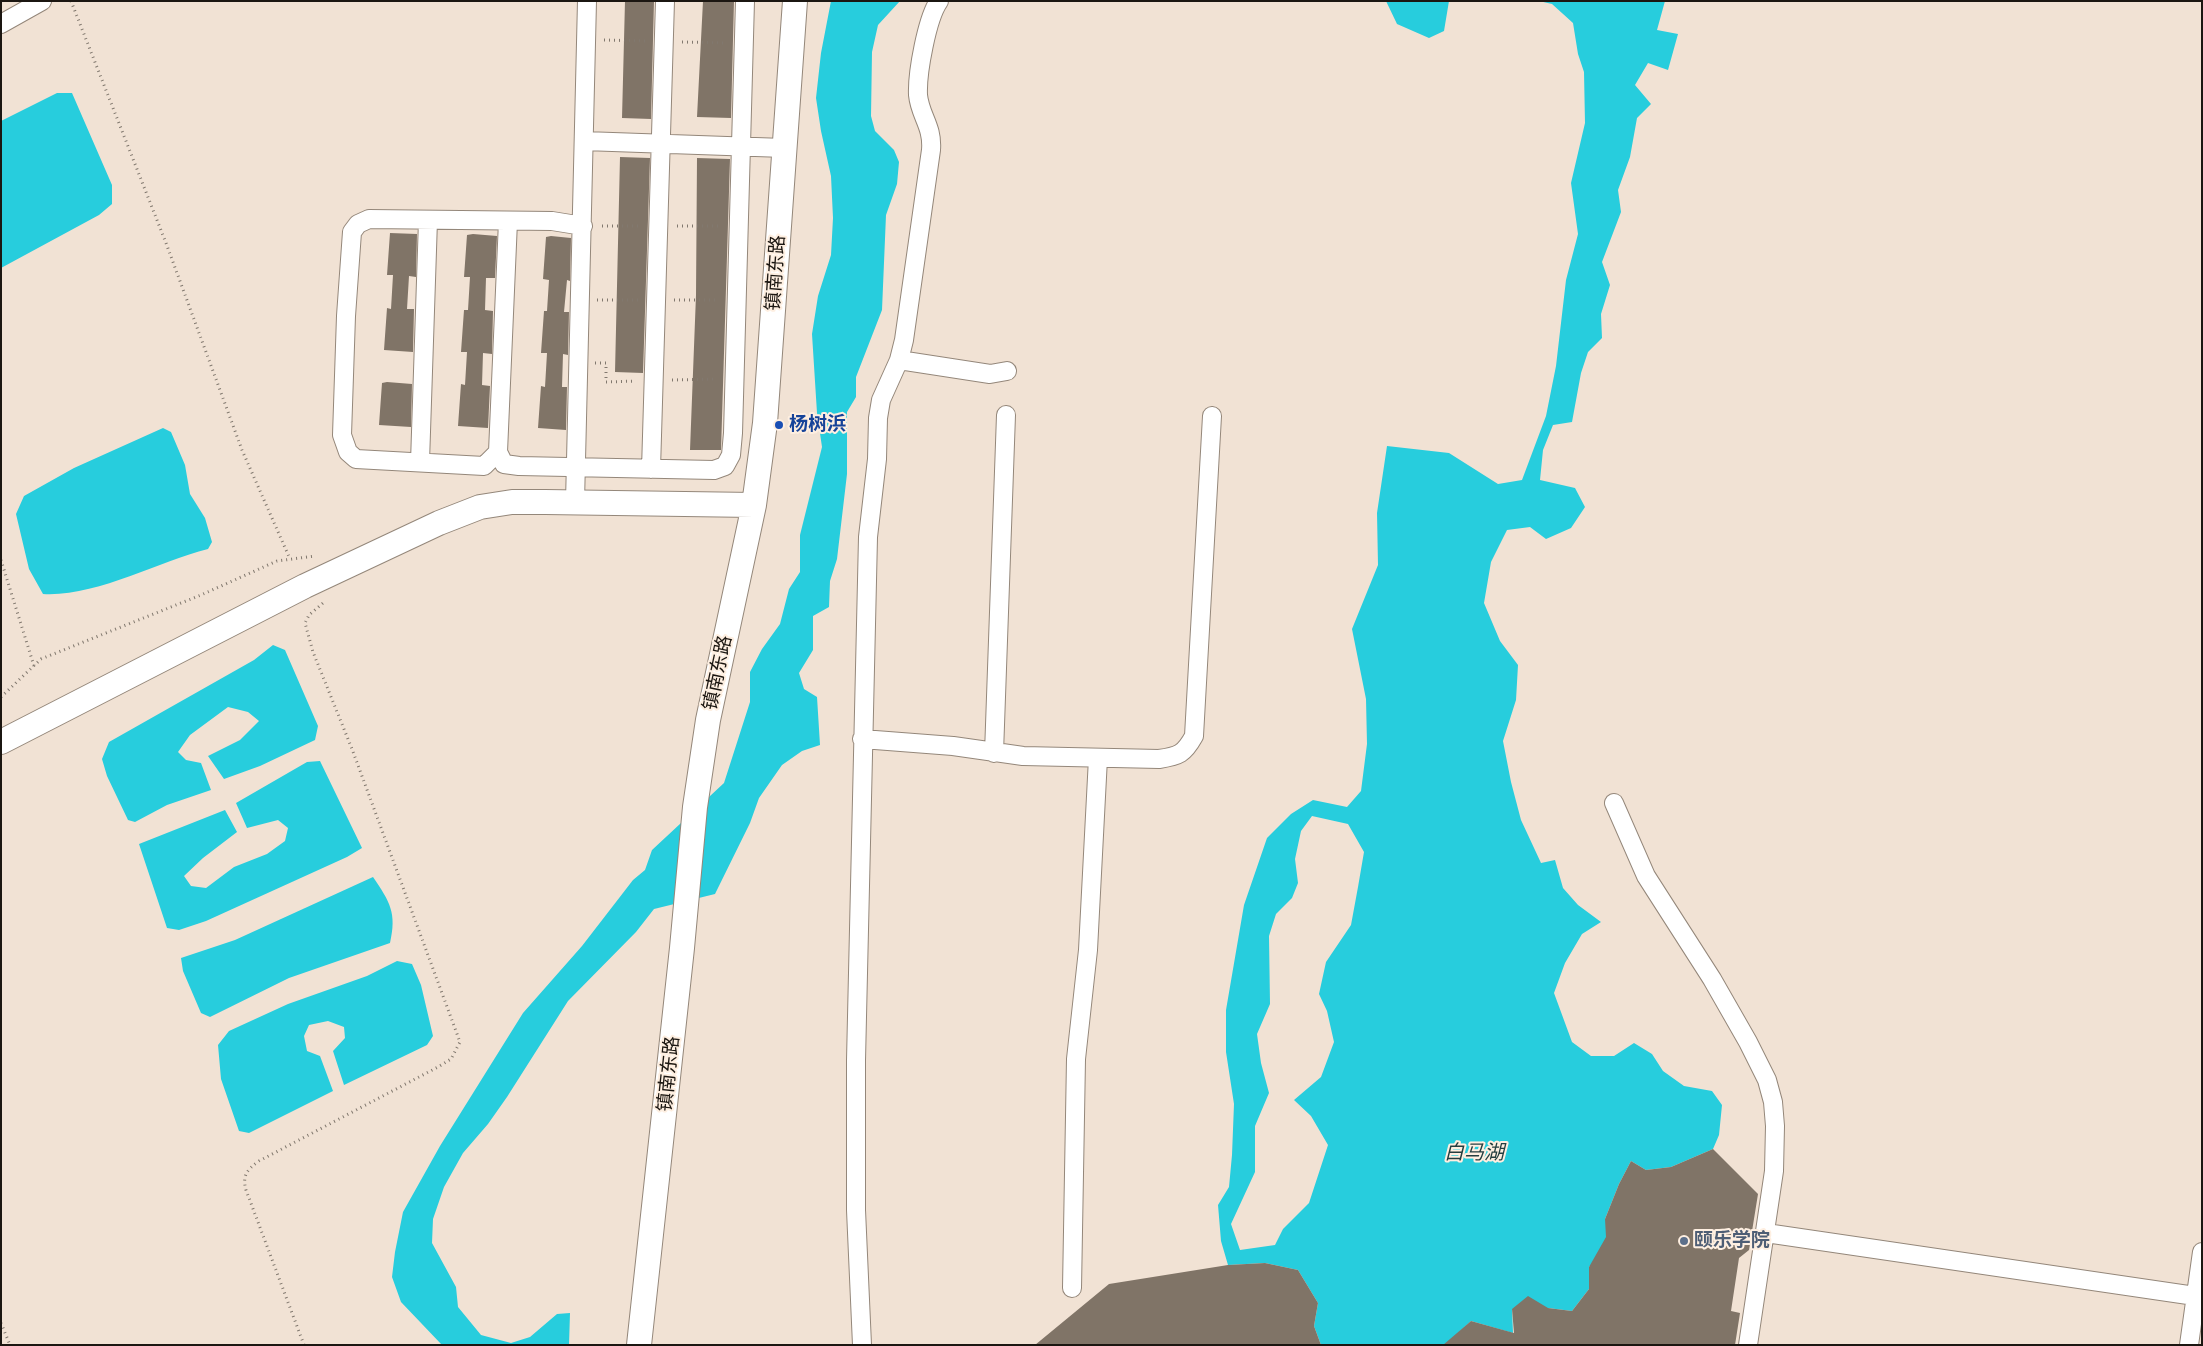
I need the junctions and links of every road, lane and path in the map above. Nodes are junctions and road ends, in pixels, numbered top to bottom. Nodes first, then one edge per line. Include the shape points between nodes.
1 (42, 1) edge
2 (71, 1) edge
3 (587, 1) edge
4 (666, 1) edge
5 (745, 1) edge
6 (795, 1) edge
7 (939, 1) edge
8 (1, 24) edge
9 (584, 141) junction
10 (661, 144) junction
11 (741, 147) junction
12 (784, 148) junction
13 (428, 220) junction
14 (508, 221) junction
15 (583, 226) junction
16 (899, 360) junction
17 (1007, 371) dead end
18 (1006, 415) dead end
19 (1212, 416) dead end
20 (498, 452) junction
21 (420, 462) junction
22 (576, 468) junction
23 (651, 469) junction
24 (576, 502) junction
25 (754, 505) junction
26 (318, 556) dead end
27 (290, 559) junction
28 (1, 560) edge
29 (330, 597) dead end
30 (34, 666) junction
31 (1, 697) edge
32 (862, 738) junction
33 (1, 742) edge
34 (994, 753) junction
35 (1098, 758) junction
36 (1614, 803) dead end
37 (1766, 1233) junction
38 (2202, 1252) edge
39 (1072, 1288) dead end
40 (2200, 1297) edge
41 (1, 1323) edge
42 (10, 1345) edge
43 (304, 1345) edge
44 (639, 1345) edge
45 (862, 1345) edge
46 (1748, 1345) edge
47 (2189, 1345) edge

1 - 8 street
2 - 27 path via 166,243 242,450
3 - 9 street
4 - 10 street
5 - 11 street
6 - 12 street, 镇南东路
7 - 16 street via 930,18 921,66 920,107 932,136
9 - 10 street
9 - 15 street
10 - 11 street
10 - 23 street
11 - 12 street
11 - 23 street via 731,455 725,466 714,470
12 - 25 street, 镇南东路 via 766,406
13 - 14 street
13 - 21 street
13 - 21 street via 369,219 358,224 352,232 342,435 348,452 356,459
14 - 15 street via 552,221
14 - 20 street
15 - 22 street
16 - 17 street via 990,374
16 - 32 street via 878,418 868,537
18 - 34 street
19 - 35 street via 1194,736 1187,749 1177,756 1159,759
20 - 21 street via 484,466
20 - 22 street via 504,464
22 - 23 street
22 - 24 street
24 - 25 street
24 - 33 street via 512,502 480,507 439,523 305,586
25 - 44 street, 镇南东路 via 708,720 695,806
26 - 27 path
27 - 30 path via 277,561 41,659
28 - 30 path
29 - 43 path via 309,615 305,624 313,652 460,1042 451,1059 438,1067 247,1170 244,1179 246,1190
30 - 31 path
32 - 34 street
32 - 45 street via 855,1137
34 - 35 street
35 - 39 street via 1088,950 1076,1059
36 - 37 street via 1646,876 1730,1009 1766,1080 1775,1134
37 - 40 street
37 - 46 street
38 - 40 street
40 - 47 street
41 - 42 path

